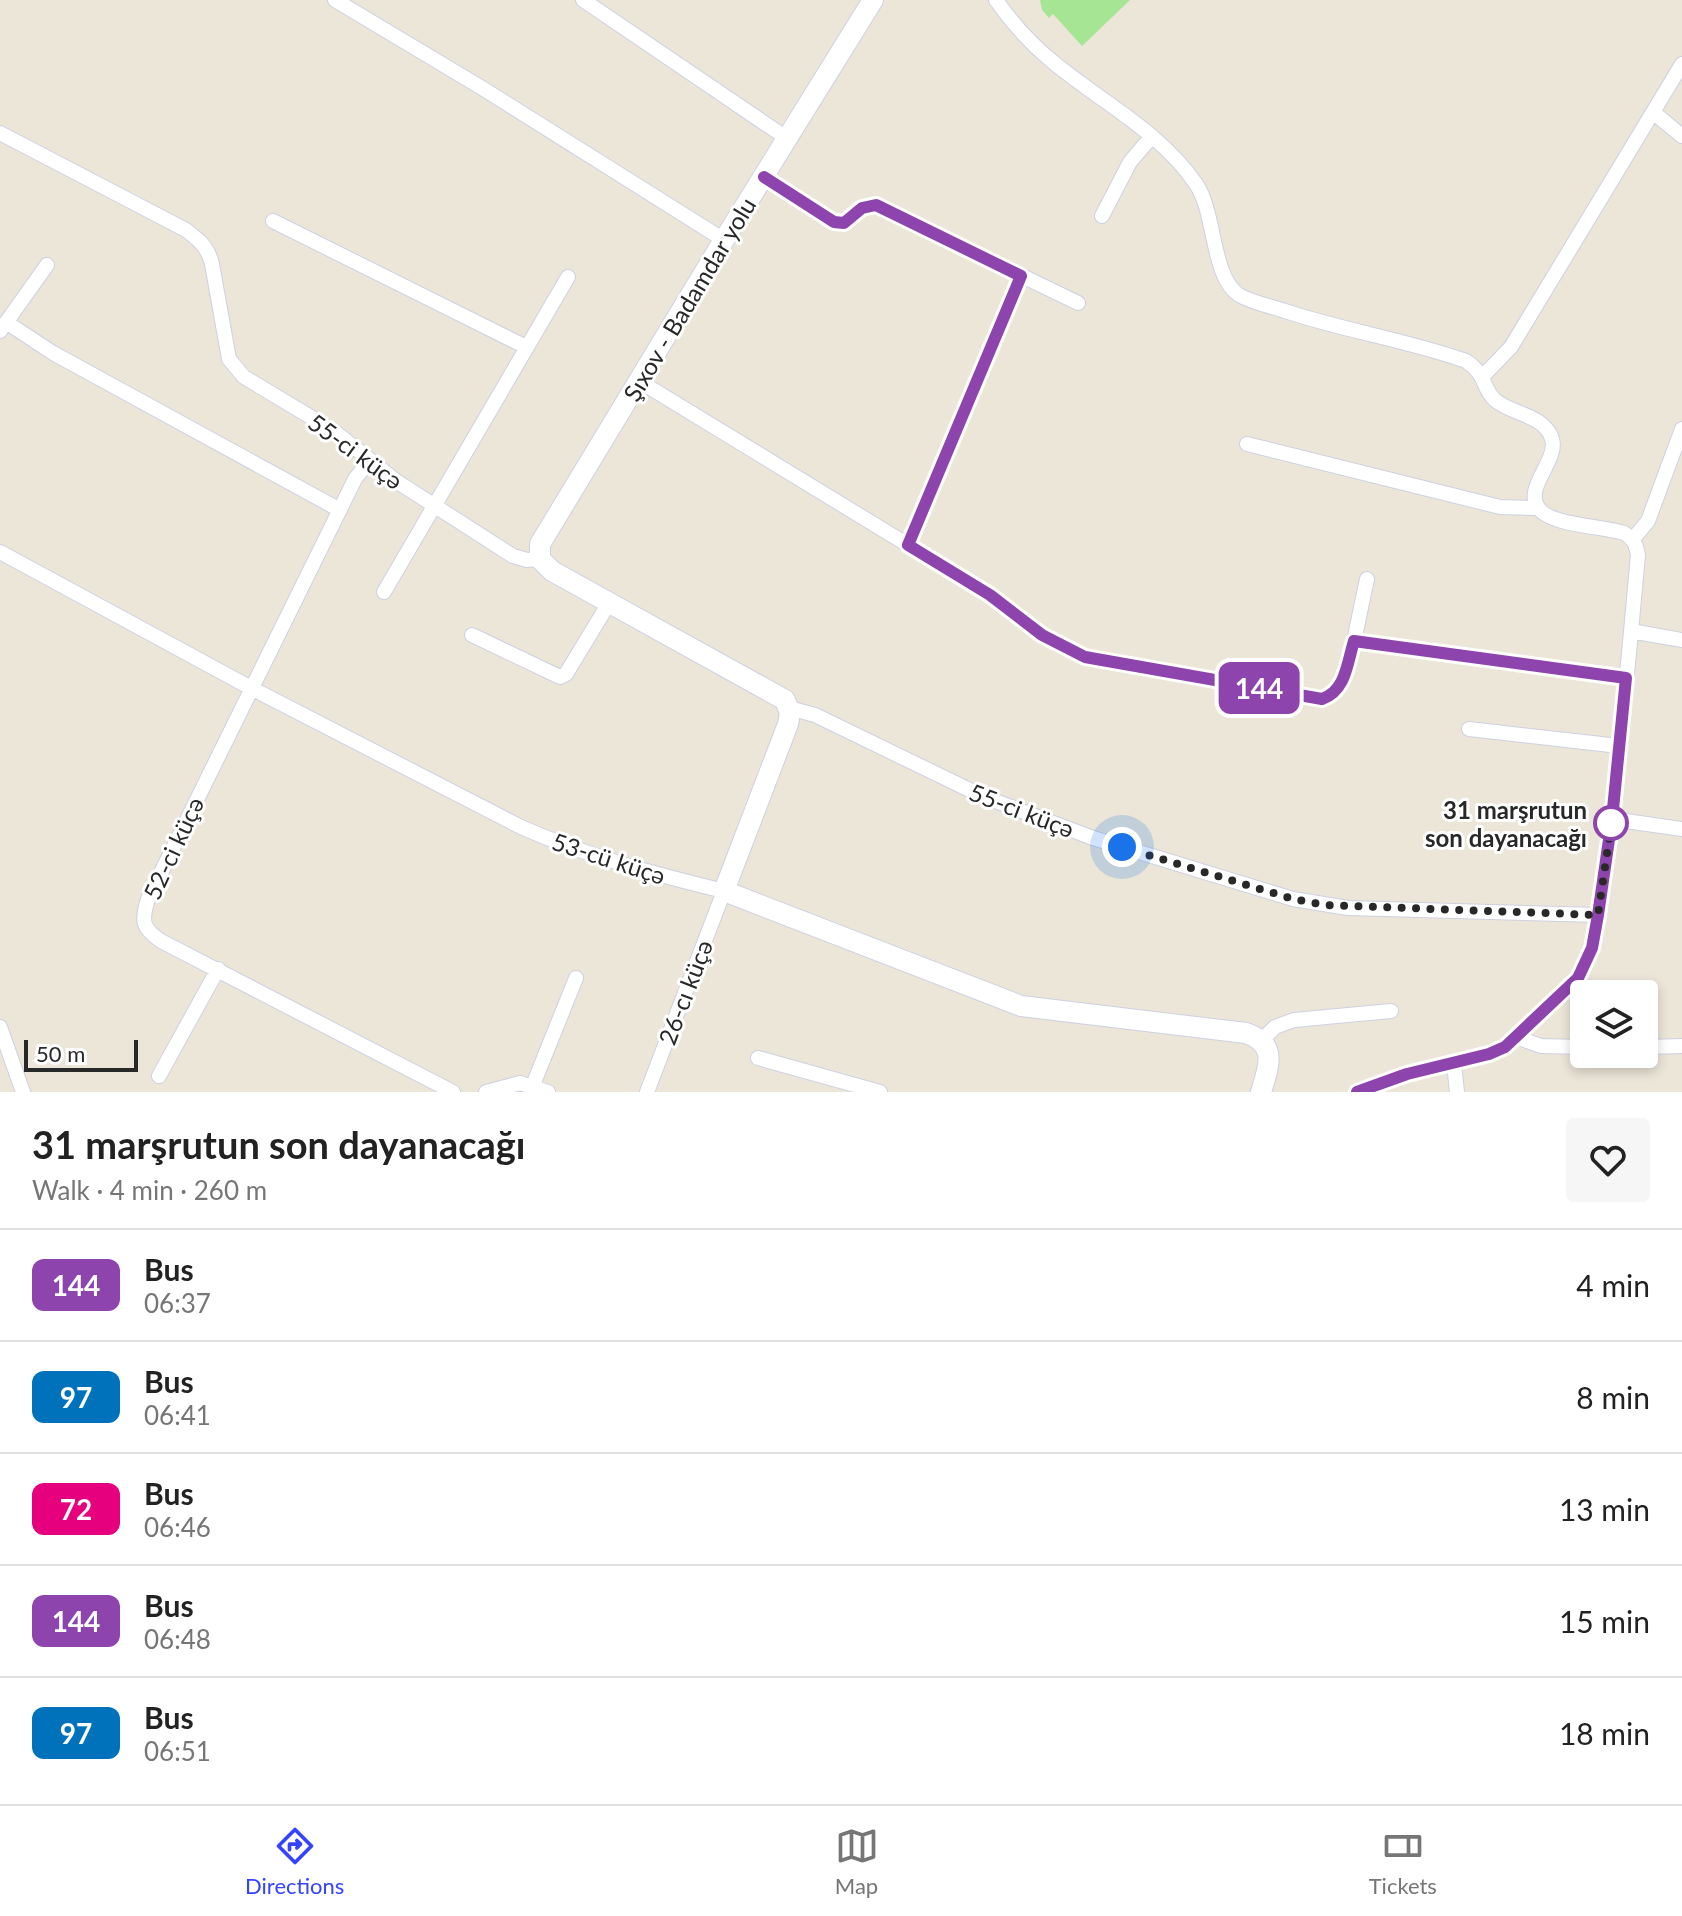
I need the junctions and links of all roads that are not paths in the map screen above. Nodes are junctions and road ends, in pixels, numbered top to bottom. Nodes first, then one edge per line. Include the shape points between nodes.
1 (335, 0) edge
2 (583, 0) edge
3 (873, 0) edge
4 (996, 0) edge
5 (1682, 64) edge
6 (1653, 112) junction
7 (0, 133) edge
8 (1152, 136) junction
9 (1682, 136) edge
10 (788, 139) junction
11 (764, 177) junction
12 (1102, 216) dead end
13 (273, 221) dead end
14 (724, 240) junction
15 (47, 265) dead end
16 (1021, 276) junction
17 (568, 277) dead end
18 (1078, 303) dead end
19 (3, 327) edge
20 (526, 347) junction
21 (1483, 376) junction
22 (639, 381) junction
23 (1682, 429) edge
24 (1247, 444) dead end
25 (370, 460) junction
26 (433, 506) junction
27 (1538, 508) junction
28 (340, 510) junction
29 (1633, 539) junction
30 (908, 545) junction
31 (0, 552) edge
32 (540, 559) junction
33 (1367, 579) dead end
34 (384, 592) dead end
35 (609, 603) junction
36 (1631, 631) junction
37 (472, 635) dead end
38 (1682, 640) edge
39 (1354, 641) junction
40 (1626, 678) junction
41 (251, 688) junction
42 (789, 708) junction
43 (1469, 729) dead end
44 (1619, 746) junction
45 (1612, 819) junction
46 (1682, 829) edge
47 (724, 891) junction
48 (1598, 915) junction
49 (218, 969) junction
50 (576, 978) dead end
51 (1391, 1011) dead end
52 (0, 1027) edge
53 (1516, 1037) junction
54 (1261, 1041) junction
55 (1682, 1046) edge
56 (1570, 1047) edge
57 (1658, 1047) edge
58 (758, 1058) dead end
59 (1454, 1063) junction
60 (159, 1076) dead end
61 (533, 1085) junction
62 (23, 1092) edge
63 (453, 1092) edge
64 (486, 1092) edge
65 (548, 1092) edge
66 (647, 1092) edge
67 (880, 1092) edge
68 (1261, 1092) edge
69 (1357, 1092) edge
70 (1457, 1092) edge

1 - 14 street
2 - 10 street
3 - 10 street, Şıxov - Badamdar yolu
4 - 8 street via 1055,63
5 - 6 street
6 - 9 street
6 - 21 street via 1511,347
7 - 25 street, 55-ci küçə via 201,241 209,251 229,359 244,377 334,431
8 - 12 street via 1130,162
8 - 21 street via 1182,166 1204,199 1221,267 1236,293 1303,317 1448,354
10 - 11 street, Şıxov - Badamdar yolu
11 - 14 street, Şıxov - Badamdar yolu
11 - 16 street via 834,222 844,223 862,208 876,205
13 - 20 street
14 - 22 street, Şıxov - Badamdar yolu
15 - 19 street
16 - 18 street
16 - 30 street
17 - 20 street
19 - 28 street
20 - 26 street
21 - 27 street via 1495,400 1531,417 1552,438 1553,449 1535,491
22 - 30 street
22 - 32 street, Şıxov - Badamdar yolu via 540,544
23 - 29 street via 1648,521
24 - 27 street via 1500,507
25 - 26 street, 55-ci küçə
25 - 28 street, 52-ci küçə
26 - 32 street, 55-ci küçə via 513,556
26 - 34 street
27 - 29 street via 1556,519 1615,530
28 - 41 street, 52-ci küçə
29 - 36 street via 1638,555
30 - 39 street via 990,595 1042,635 1085,657 1322,699 1341,685
31 - 41 street, 53-cü küçə
32 - 35 street, 55-ci küçə
33 - 39 street
35 - 37 street via 560,677
35 - 42 street, 55-ci küçə via 775,693
36 - 38 street
36 - 40 street
39 - 40 street
40 - 44 street
41 - 47 street, 53-cü küçə via 553,841 627,867
41 - 49 street, 52-ci küçə via 143,914 149,933
42 - 47 street via 788,724
42 - 48 street, 55-ci küçə via 815,715 982,796 1093,838 1293,899 1348,908
43 - 44 street
44 - 45 street
45 - 46 street
45 - 48 street
47 - 54 street, 53-cü küçə via 1021,1006 1246,1033
47 - 66 street, 26-cı küçə
48 - 53 street via 1592,948 1578,978
49 - 60 street
49 - 63 street, 52-ci küçə
50 - 61 street
51 - 54 street via 1294,1020 1275,1027
52 - 62 street
53 - 56 street via 1541,1046
53 - 59 street via 1489,1054
54 - 68 street via 1269,1067
55 - 57 street
58 - 67 street
59 - 69 street
59 - 70 street
61 - 64 street via 508,1084
61 - 65 street

